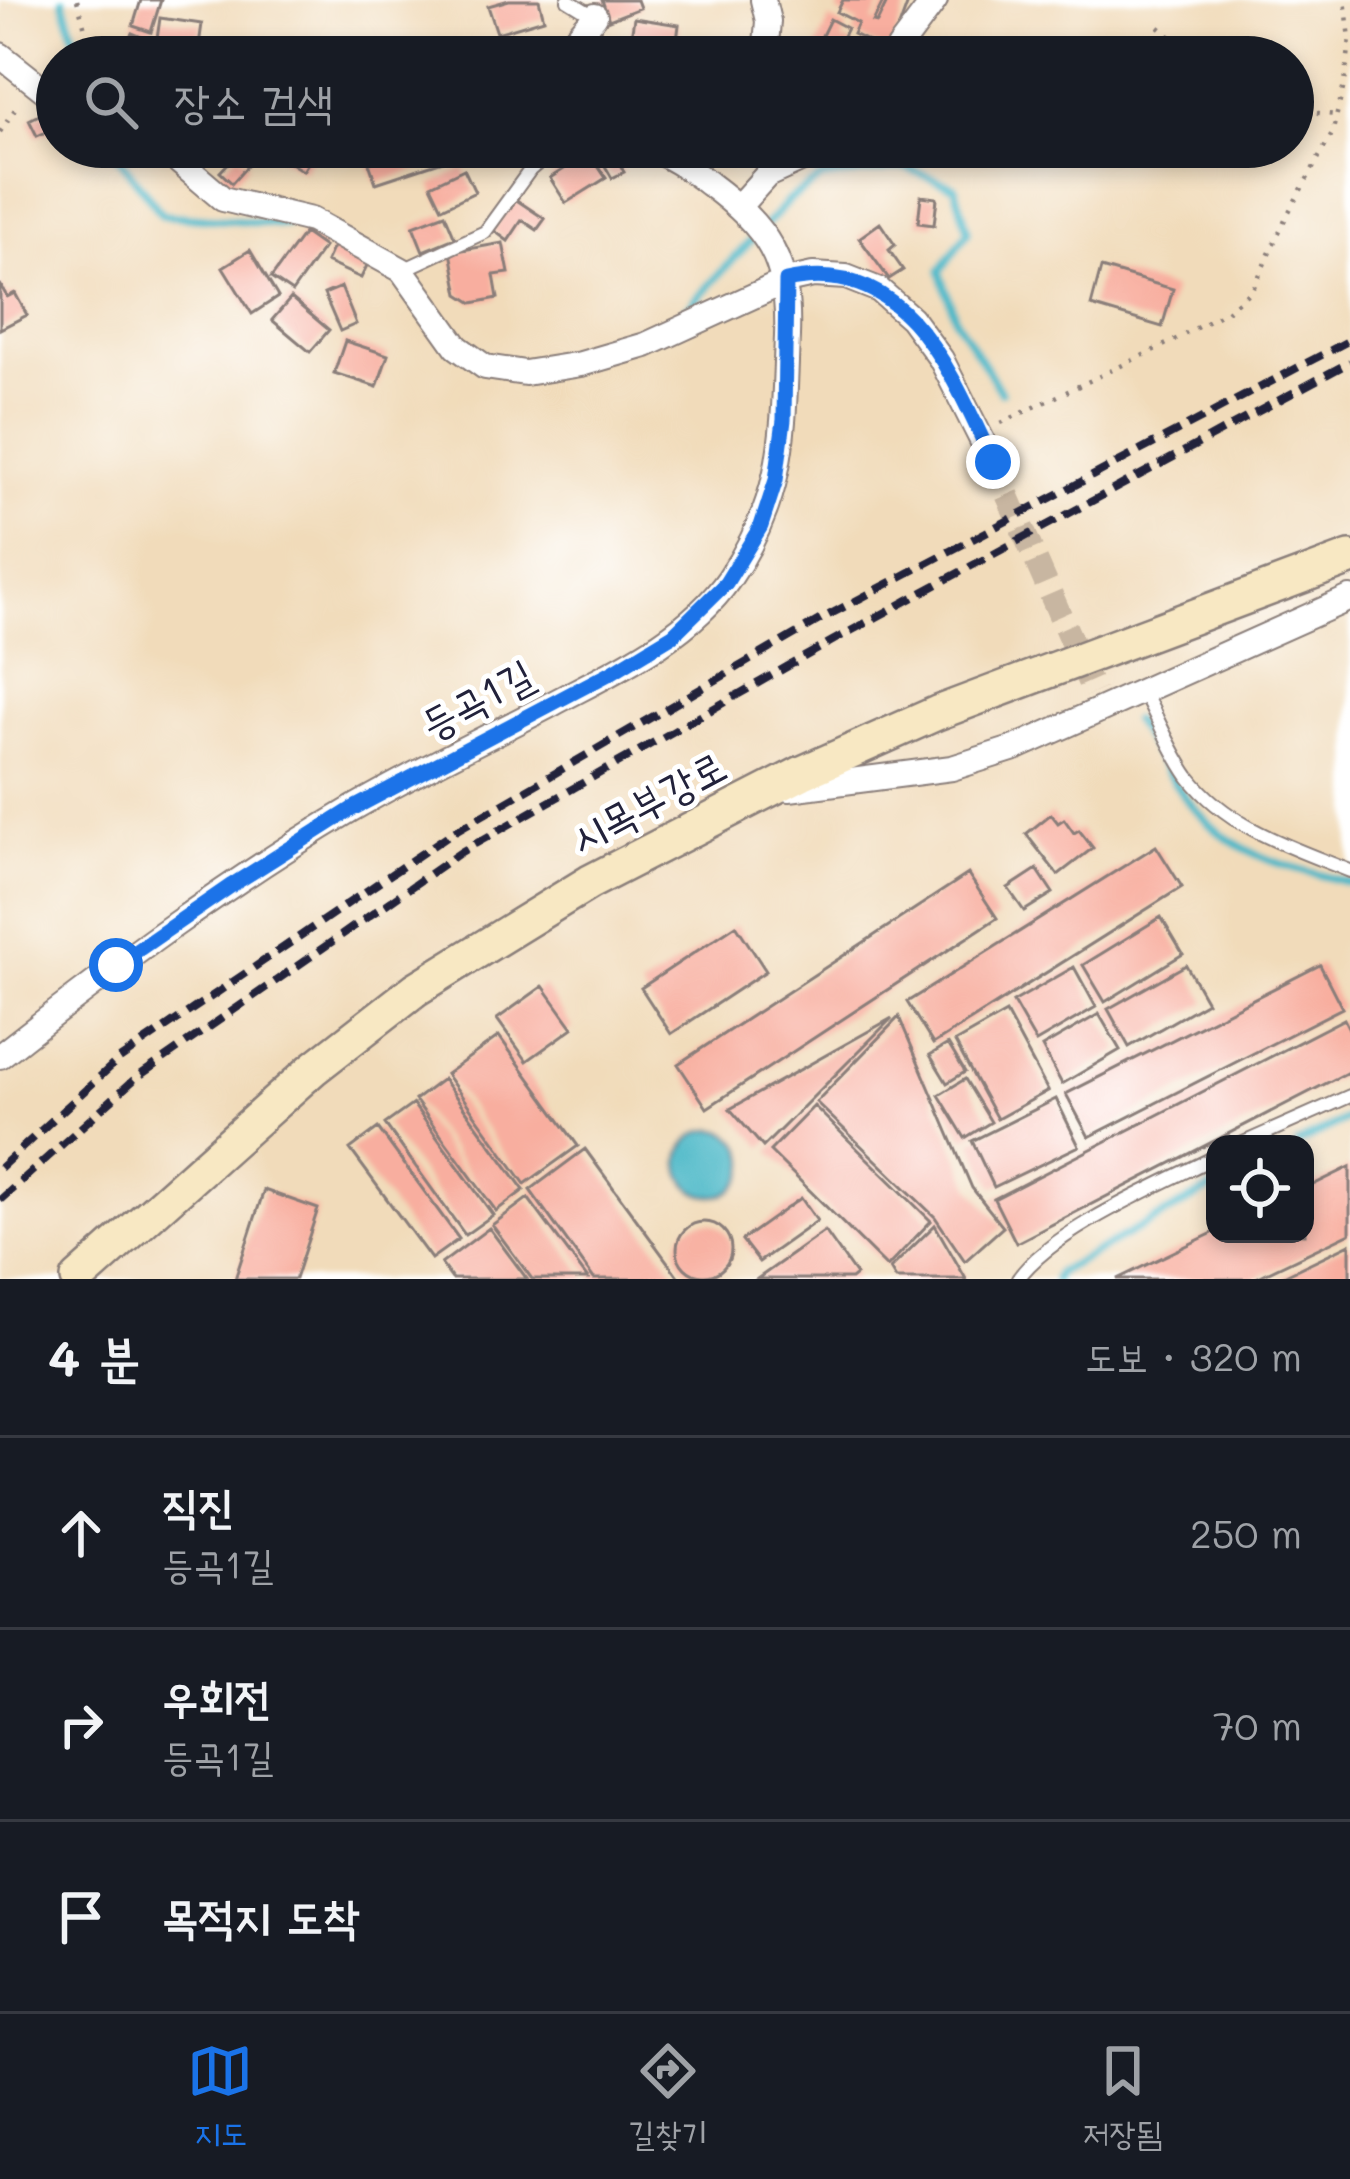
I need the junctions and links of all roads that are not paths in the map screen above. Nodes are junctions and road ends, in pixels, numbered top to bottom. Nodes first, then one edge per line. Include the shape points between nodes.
1 (568, 0) edge
2 (763, 0) edge
3 (935, 0) edge
4 (596, 16) joint
5 (578, 36) edge
6 (767, 36) edge
7 (908, 36) edge
8 (0, 55) edge
9 (36, 86) edge
10 (187, 168) edge
11 (532, 168) edge
12 (688, 168) edge
13 (769, 168) edge
14 (784, 168) edge
15 (767, 176) junction
16 (743, 211) junction
17 (403, 270) junction
18 (786, 281) junction
19 (993, 462) tunnel mouth
20 (1350, 558) edge
21 (1350, 598) edge
22 (1144, 693) junction
23 (755, 796) junction
24 (1350, 871) edge
25 (0, 1056) edge
26 (1350, 1096) edge
27 (1261, 1135) edge
28 (1206, 1162) edge
29 (78, 1279) edge
30 (1018, 1279) edge

1 - 4 lane
2 - 6 street
3 - 7 street
4 - 5 street
8 - 9 street
10 - 17 street via 224,199 311,220
11 - 17 lane via 485,232
12 - 16 street
13 - 15 street
14 - 15 street
15 - 16 street
16 - 18 street via 771,240
17 - 18 street via 457,347 485,367 525,373 646,345
18 - 19 street via 845,277 879,290 940,359
18 - 25 street, 등곡1길 via 776,480 761,526 726,583 673,635 352,809 232,885
20 - 23 main road, 시목부강로 via 937,713
21 - 22 street
22 - 23 street via 1098,701 1015,748 952,768
22 - 24 lane via 1189,776 1224,812
23 - 29 main road, 시목부강로 via 590,881 416,989 313,1069
26 - 27 lane
28 - 30 lane via 1057,1244

